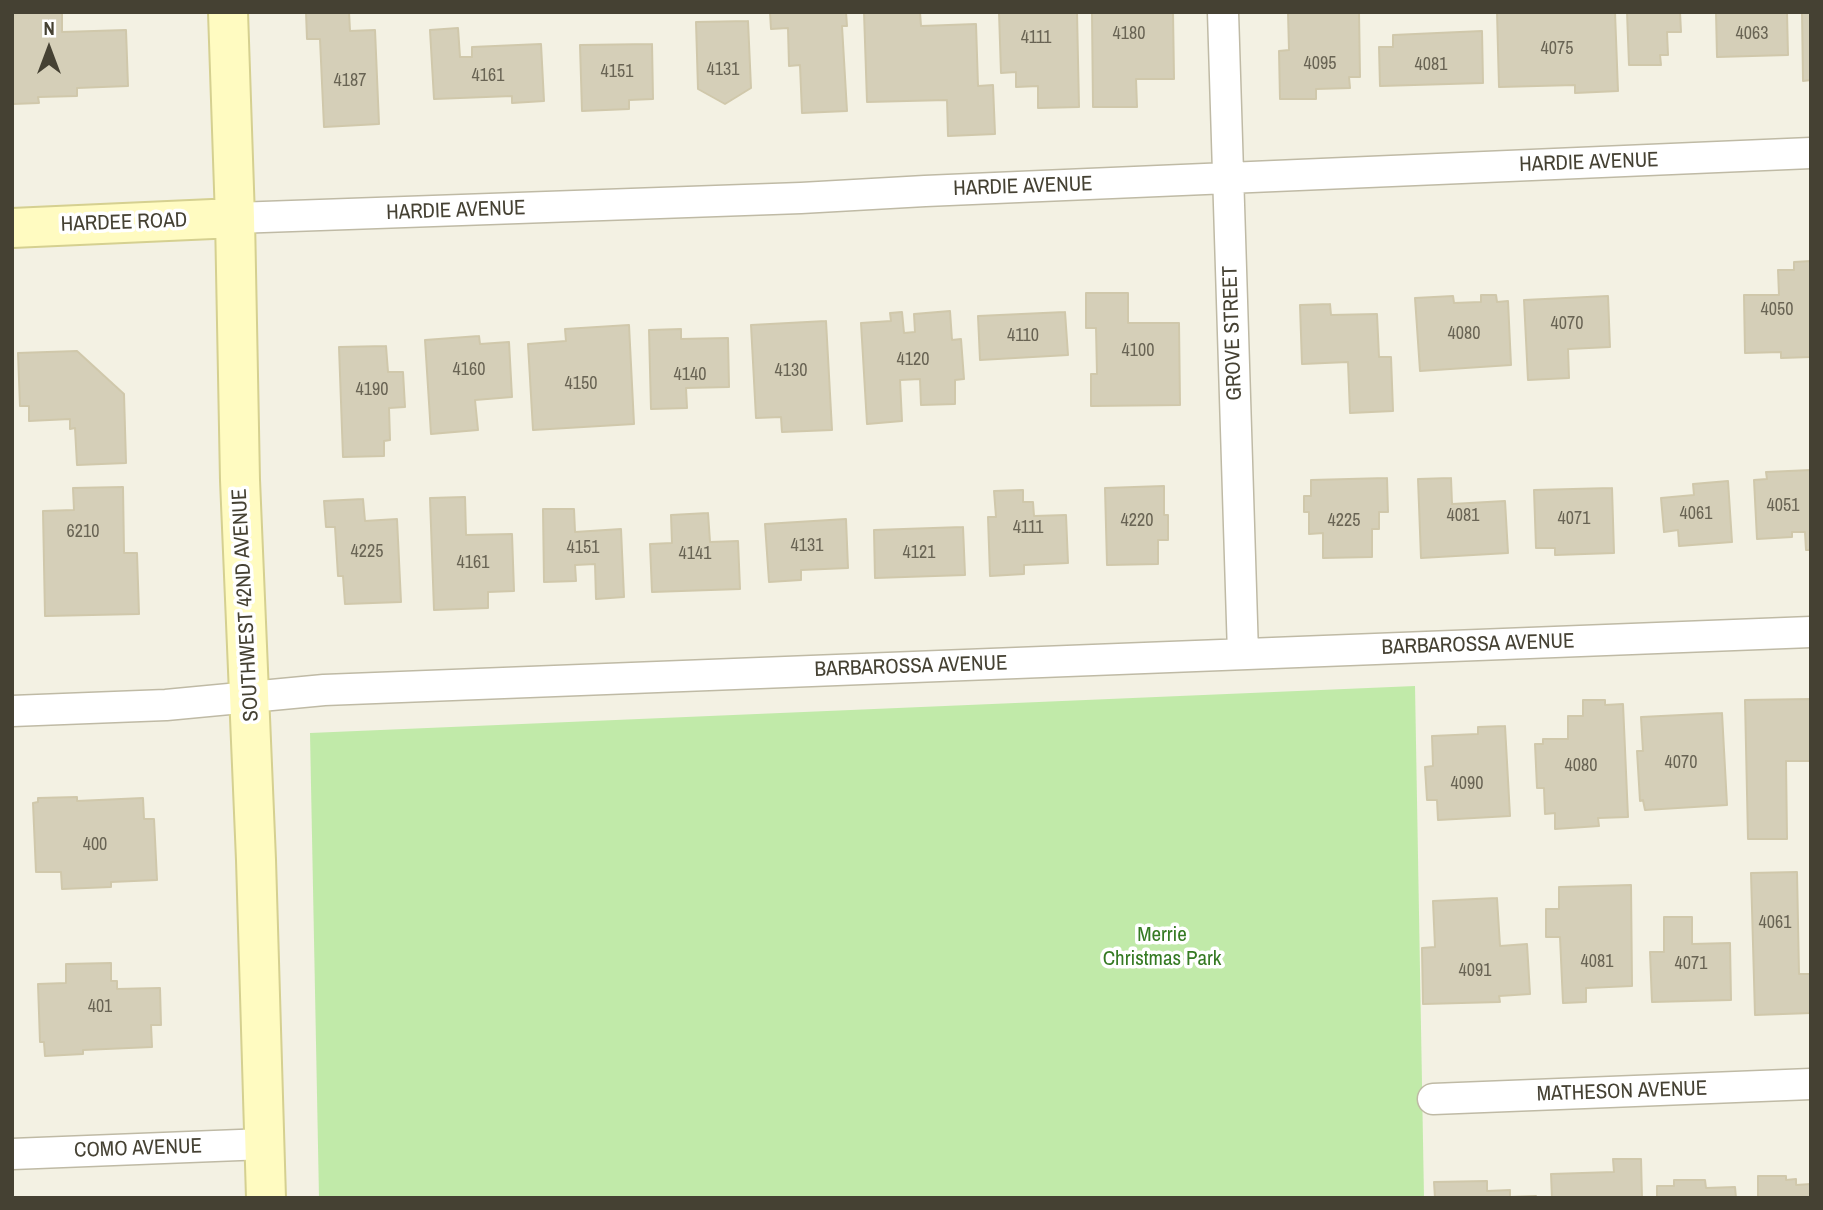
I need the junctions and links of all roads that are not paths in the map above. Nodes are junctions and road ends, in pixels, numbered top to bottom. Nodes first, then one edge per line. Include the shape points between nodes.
1 (228, 12) edge
2 (1223, 12) edge
3 (1811, 153) edge
4 (1227, 179) junction
5 (235, 218) junction
6 (12, 228) edge
7 (1811, 632) edge
8 (1243, 654) junction
9 (250, 697) junction
10 (12, 710) edge
11 (1811, 1084) edge
12 (1433, 1099) dead end
13 (265, 1144) junction
14 (12, 1154) edge
15 (266, 1198) edge

1 - 5 main road, SOUTHWEST 42ND AVENUE
2 - 4 street, GROVE STREET
3 - 4 street, HARDIE AVENUE
4 - 5 street, HARDIE AVENUE
4 - 8 street, GROVE STREET
5 - 6 main road, HARDEE ROAD
5 - 9 main road, SOUTHWEST 42ND AVENUE
7 - 8 street, BARBAROSSA AVENUE
8 - 9 street, BARBAROSSA AVENUE via 324,690
9 - 10 street, BARBAROSSA AVENUE
9 - 13 main road, SOUTHWEST 42ND AVENUE
11 - 12 street, MATHESON AVENUE
13 - 14 street, COMO AVENUE
13 - 15 main road, SOUTHWEST 42ND AVENUE

